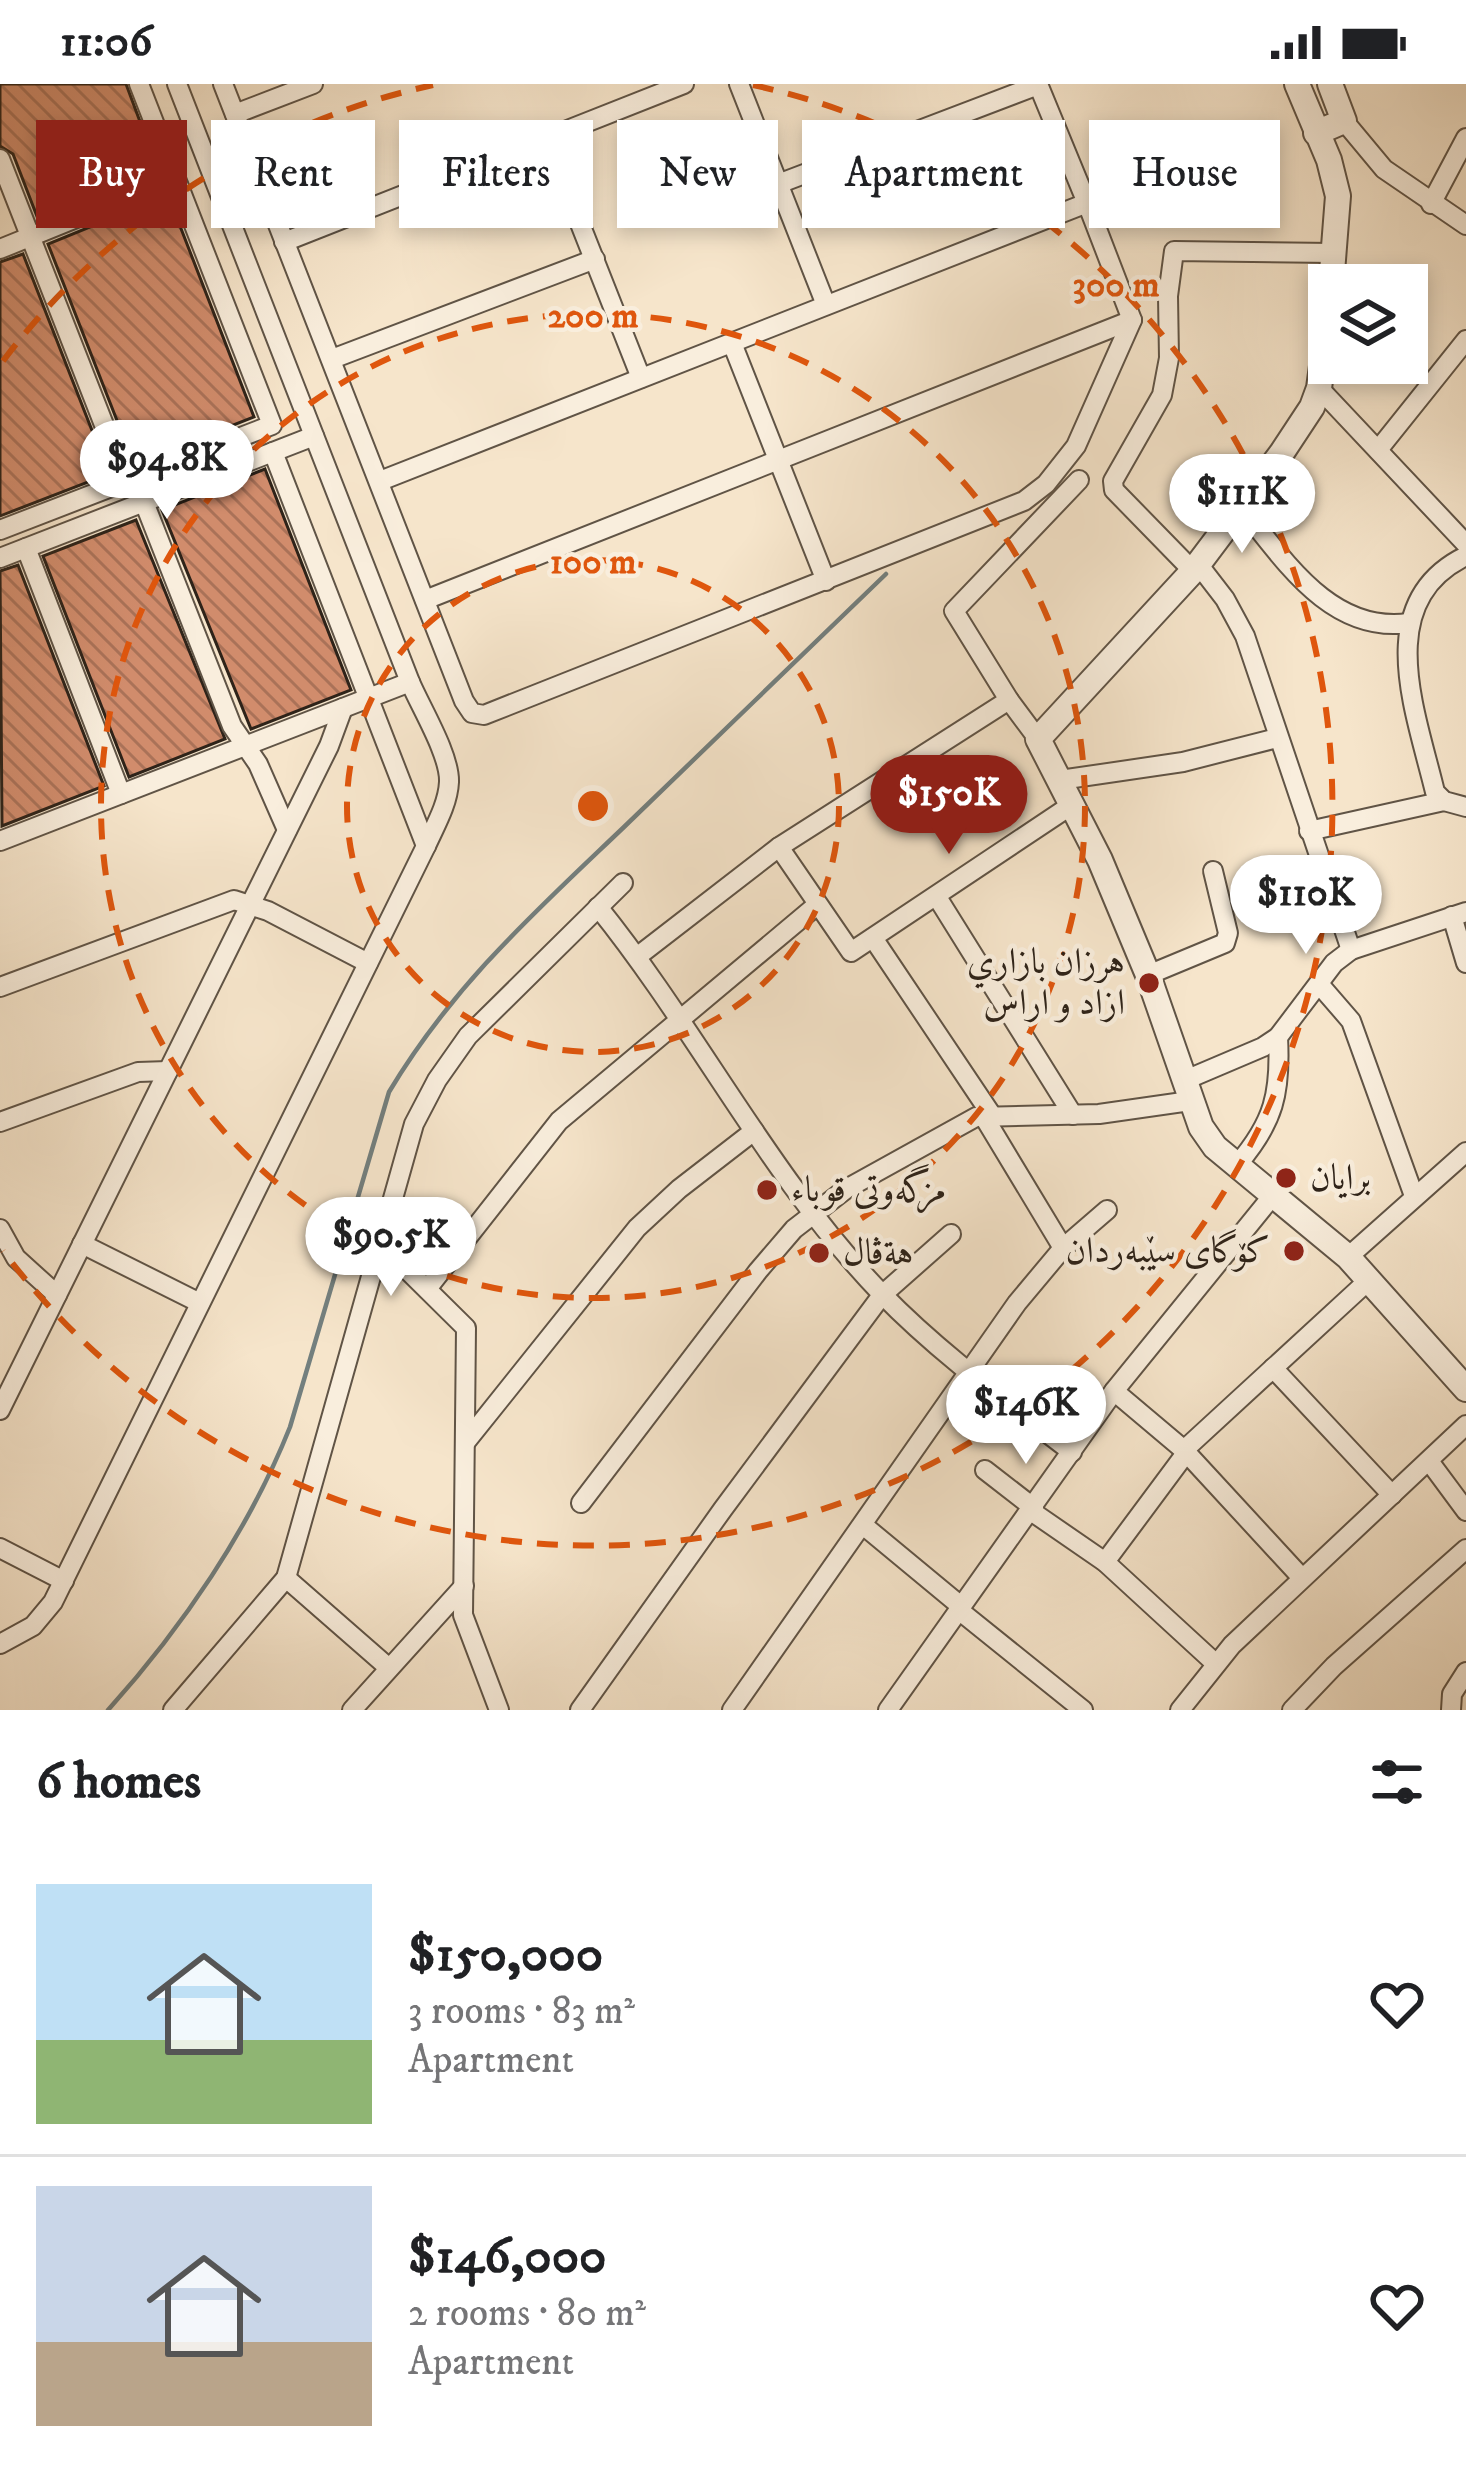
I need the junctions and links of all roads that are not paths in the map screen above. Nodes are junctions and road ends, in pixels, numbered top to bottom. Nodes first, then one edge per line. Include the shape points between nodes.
1 (139, 84) edge
2 (177, 84) edge
3 (223, 84) edge
4 (313, 84) edge
5 (684, 84) edge
6 (739, 84) edge
7 (1038, 84) edge
8 (1297, 84) edge
9 (1330, 84) edge
10 (636, 93) edge
11 (235, 114) junction
12 (153, 120) edge
13 (585, 120) edge
14 (753, 120) edge
15 (1344, 122) junction
16 (1316, 133) junction
17 (1466, 138) edge
18 (0, 159) edge
19 (778, 184) joint
20 (399, 197) edge
21 (1088, 203) junction
22 (1431, 204) junction
23 (187, 209) edge
24 (1466, 225) edge
25 (52, 228) edge
26 (582, 228) edge
27 (30, 237) junction
28 (284, 242) junction
29 (0, 249) edge
30 (1333, 253) junction
31 (595, 259) junction
32 (1332, 264) edge
33 (826, 305) junction
34 (1132, 320) junction
35 (1466, 340) edge
36 (732, 344) junction
37 (332, 359) junction
38 (641, 377) junction
39 (1320, 384) edge
40 (1319, 388) junction
41 (314, 436) junction
42 (1378, 450) junction
43 (273, 452) junction
44 (778, 458) junction
45 (1079, 480) dead end
46 (380, 481) junction
47 (126, 482) junction
48 (144, 502) junction
49 (1241, 507) junction
50 (0, 530) edge
51 (1466, 544) edge
52 (26, 548) junction
53 (1466, 556) edge
54 (0, 558) edge
55 (1196, 567) junction
56 (826, 580) junction
57 (425, 600) junction
58 (1409, 623) junction
59 (410, 682) junction
60 (368, 698) junction
61 (1010, 700) junction
62 (343, 708) junction
63 (1277, 738) junction
64 (1039, 739) junction
65 (246, 746) junction
66 (1060, 780) junction
67 (121, 794) junction
68 (1444, 801) junction
69 (1072, 804) junction
70 (1466, 807) edge
71 (287, 830) junction
72 (1309, 830) junction
73 (0, 841) edge
74 (426, 846) junction
75 (779, 847) junction
76 (1213, 872) dead end
77 (623, 883) dead end
78 (937, 897) junction
79 (251, 904) junction
80 (817, 905) junction
81 (598, 907) junction
82 (1459, 914) edge
83 (873, 938) junction
84 (1351, 950) junction
85 (638, 956) junction
86 (368, 963) junction
87 (1466, 964) edge
88 (1148, 975) junction
89 (1319, 984) junction
90 (0, 987) edge
91 (680, 1017) junction
92 (1278, 1037) junction
93 (168, 1071) junction
94 (1186, 1091) junction
95 (1072, 1115) junction
96 (989, 1117) junction
97 (0, 1122) edge
98 (754, 1131) junction
99 (1466, 1152) edge
100 (1237, 1165) junction
101 (1274, 1194) junction
102 (1414, 1196) junction
103 (1106, 1210) dead end
104 (813, 1212) junction
105 (0, 1228) edge
106 (951, 1234) dead end
107 (379, 1242) junction
108 (82, 1244) junction
109 (1063, 1248) junction
110 (1348, 1257) junction
111 (1370, 1279) junction
112 (427, 1289) junction
113 (882, 1294) junction
114 (57, 1295) junction
115 (200, 1303) junction
116 (1273, 1368) junction
117 (968, 1372) junction
118 (1466, 1389) edge
119 (1114, 1391) junction
120 (0, 1411) edge
121 (1466, 1425) edge
122 (465, 1443) junction
123 (1072, 1452) junction
124 (1185, 1452) junction
125 (1429, 1461) junction
126 (985, 1470) dead end
127 (1393, 1495) junction
128 (581, 1503) dead end
129 (1032, 1509) junction
130 (1466, 1511) edge
131 (863, 1526) junction
132 (0, 1548) edge
133 (1466, 1549) edge
134 (1105, 1562) junction
135 (286, 1578) junction
136 (1303, 1578) junction
137 (64, 1581) junction
138 (464, 1586) junction
139 (961, 1609) junction
140 (0, 1644) edge
141 (1215, 1663) junction
142 (389, 1668) junction
143 (1466, 1672) edge
144 (173, 1710) edge
145 (352, 1710) edge
146 (499, 1710) edge
147 (580, 1710) edge
148 (732, 1710) edge
149 (888, 1710) edge
150 (1083, 1710) edge
151 (1180, 1710) edge
152 (1292, 1710) edge
153 (1451, 1710) edge

1 - 12 street
2 - 41 street
3 - 11 street
4 - 11 street
5 - 10 street
6 - 14 street
7 - 19 street
7 - 21 street
8 - 16 street
9 - 15 street
10 - 13 street
11 - 28 street
15 - 16 street
15 - 22 street via 1384,169
16 - 30 street via 1338,196
17 - 22 street
18 - 27 street
19 - 33 street
20 - 28 street
21 - 33 street
21 - 34 street
22 - 24 street
23 - 47 street via 272,425
25 - 27 street
26 - 31 street
27 - 29 street
27 - 47 street
28 - 37 street
30 - 32 street
30 - 55 street via 1174,251 1162,395 1113,481
31 - 37 street
31 - 38 street
33 - 36 street
34 - 44 street
34 - 56 street via 1076,446 1046,484 1024,501
35 - 42 street
36 - 38 street
36 - 44 street
37 - 46 street
38 - 46 street
39 - 40 street
40 - 42 street
40 - 49 street
41 - 43 street
41 - 59 street
42 - 51 street
43 - 48 street
43 - 60 street
44 - 56 street
44 - 57 street
45 - 61 street via 955,607
46 - 57 street
47 - 50 street
48 - 52 street
48 - 65 street
49 - 55 street
49 - 58 street via 1338,608 1368,624
52 - 54 street
52 - 67 street
53 - 58 street via 1434,577
55 - 63 street via 1245,636
55 - 64 street
56 - 57 street via 484,715 464,700
58 - 68 street via 1416,712
59 - 60 street
59 - 74 street via 448,767 445,803
60 - 62 street
60 - 74 street
61 - 64 street
61 - 75 street
62 - 65 street
62 - 71 street
63 - 66 street
63 - 72 street
64 - 66 street
65 - 67 street
65 - 71 street
66 - 69 street
67 - 73 street
68 - 70 street
68 - 72 street
69 - 78 street
69 - 88 street
71 - 79 street
72 - 84 street
74 - 86 street
75 - 80 street
75 - 85 street
76 - 88 street via 1225,943
77 - 81 street
78 - 83 street
78 - 95 street
79 - 86 street
79 - 90 street via 228,900
79 - 93 street
80 - 83 street via 851,952
80 - 91 street
81 - 85 street
81 - 107 street via 468,1036 437,1081 414,1124
82 - 84 street
82 - 87 street
83 - 96 street
84 - 89 street
85 - 91 street
86 - 115 street
88 - 94 street
89 - 92 street
89 - 102 street via 1351,1022
91 - 98 street
91 - 112 street via 559,1121
92 - 94 street
92 - 100 street via 1276,1101
93 - 97 street via 138,1072
93 - 108 street
94 - 95 street
94 - 100 street via 1201,1127
95 - 96 street
96 - 104 street via 894,1161
96 - 109 street
98 - 104 street
98 - 122 street via 637,1228
99 - 102 street
100 - 101 street
101 - 110 street
101 - 119 street
102 - 110 street
103 - 109 street
104 - 113 street
104 - 128 street via 726,1310
105 - 114 street via 16,1258
106 - 113 street
107 - 112 street
107 - 135 street
108 - 114 street
108 - 115 street
109 - 117 street
110 - 111 street
111 - 116 street
111 - 118 street
112 - 122 street via 466,1328
113 - 117 street
113 - 147 street
114 - 120 street
115 - 137 street
116 - 124 street
116 - 127 street
117 - 123 street
117 - 131 street
119 - 123 street
119 - 124 street
121 - 125 street
122 - 138 street
123 - 129 street
124 - 134 street
124 - 136 street
125 - 127 street
125 - 130 street
126 - 129 street
127 - 136 street
129 - 134 street
129 - 139 street
131 - 139 street
131 - 148 street
132 - 137 street
133 - 152 street
134 - 141 street
135 - 142 street
135 - 144 street
136 - 141 street
137 - 140 street via 44,1617
138 - 142 street
138 - 146 street via 463,1615
139 - 149 street
139 - 150 street
141 - 151 street
142 - 145 street
143 - 153 street

